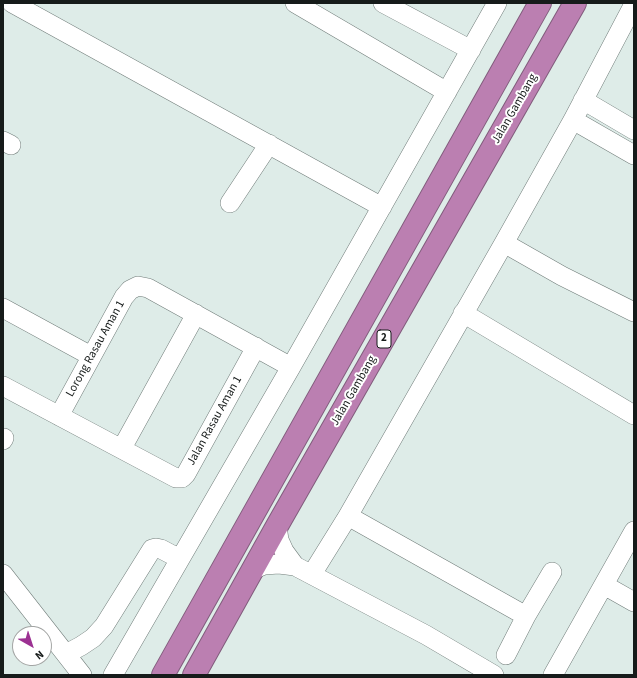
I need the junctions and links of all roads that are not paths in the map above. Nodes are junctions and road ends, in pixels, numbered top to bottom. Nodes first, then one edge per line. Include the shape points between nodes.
1 (12, 3) edge
2 (295, 3) edge
3 (383, 3) edge
4 (497, 3) edge
5 (540, 3) edge
6 (575, 3) edge
7 (634, 4) edge
8 (471, 50) junction
9 (447, 92) junction
10 (583, 100) junction
11 (573, 120) junction
12 (634, 130) edge
13 (269, 144) junction
14 (634, 155) edge
15 (230, 203) dead end
16 (382, 207) junction
17 (504, 242) junction
18 (3, 308) edge
19 (634, 312) edge
20 (463, 313) junction
21 (196, 314) junction
22 (256, 347) junction
23 (91, 356) junction
24 (291, 367) junction
25 (3, 386) edge
26 (634, 415) edge
27 (59, 416) junction
28 (122, 448) junction
29 (348, 516) junction
30 (277, 526) junction
31 (634, 531) edge
32 (180, 559) junction
33 (295, 566) junction
34 (252, 570) junction
35 (552, 572) dead end
36 (3, 574) edge
37 (312, 574) junction
38 (604, 585) junction
39 (634, 602) edge
40 (526, 616) junction
41 (66, 654) junction
42 (506, 655) dead end
43 (82, 675) edge
44 (113, 675) edge
45 (162, 675) edge
46 (194, 675) edge
47 (494, 675) edge
48 (553, 675) edge

1 - 13 street
2 - 9 street
3 - 8 street
4 - 8 street
5 - 45 highway, 2
6 - 30 highway, Jalan Gambang / 2
7 - 10 street
8 - 9 street
9 - 16 street
10 - 11 street
10 - 12 street
11 - 14 street
11 - 17 street
13 - 15 street
13 - 16 street
16 - 24 street
17 - 19 street via 562,276
17 - 20 street
18 - 23 street
20 - 26 street
20 - 29 street
21 - 22 street
21 - 23 street, Lorong Rasau Aman 1 via 148,288 138,286 124,297
21 - 28 street
22 - 24 street
22 - 28 street, Jalan Rasau Aman 1 via 182,478 176,478
23 - 27 street, Lorong Rasau Aman 1
24 - 32 street
25 - 27 street, Jalan Rasau Aman 1
27 - 28 street, Jalan Rasau Aman 1
29 - 37 street
29 - 40 street
30 - 33 street via 278,540
30 - 34 highway, Jalan Gambang / 2
31 - 38 street
32 - 41 street via 161,549 152,549 104,626 93,638
32 - 44 street
33 - 34 street via 279,564
33 - 37 street
34 - 46 highway, Jalan Gambang / 2
35 - 40 street
36 - 41 street
37 - 47 street
38 - 39 street
38 - 48 street
40 - 42 street
41 - 43 street

